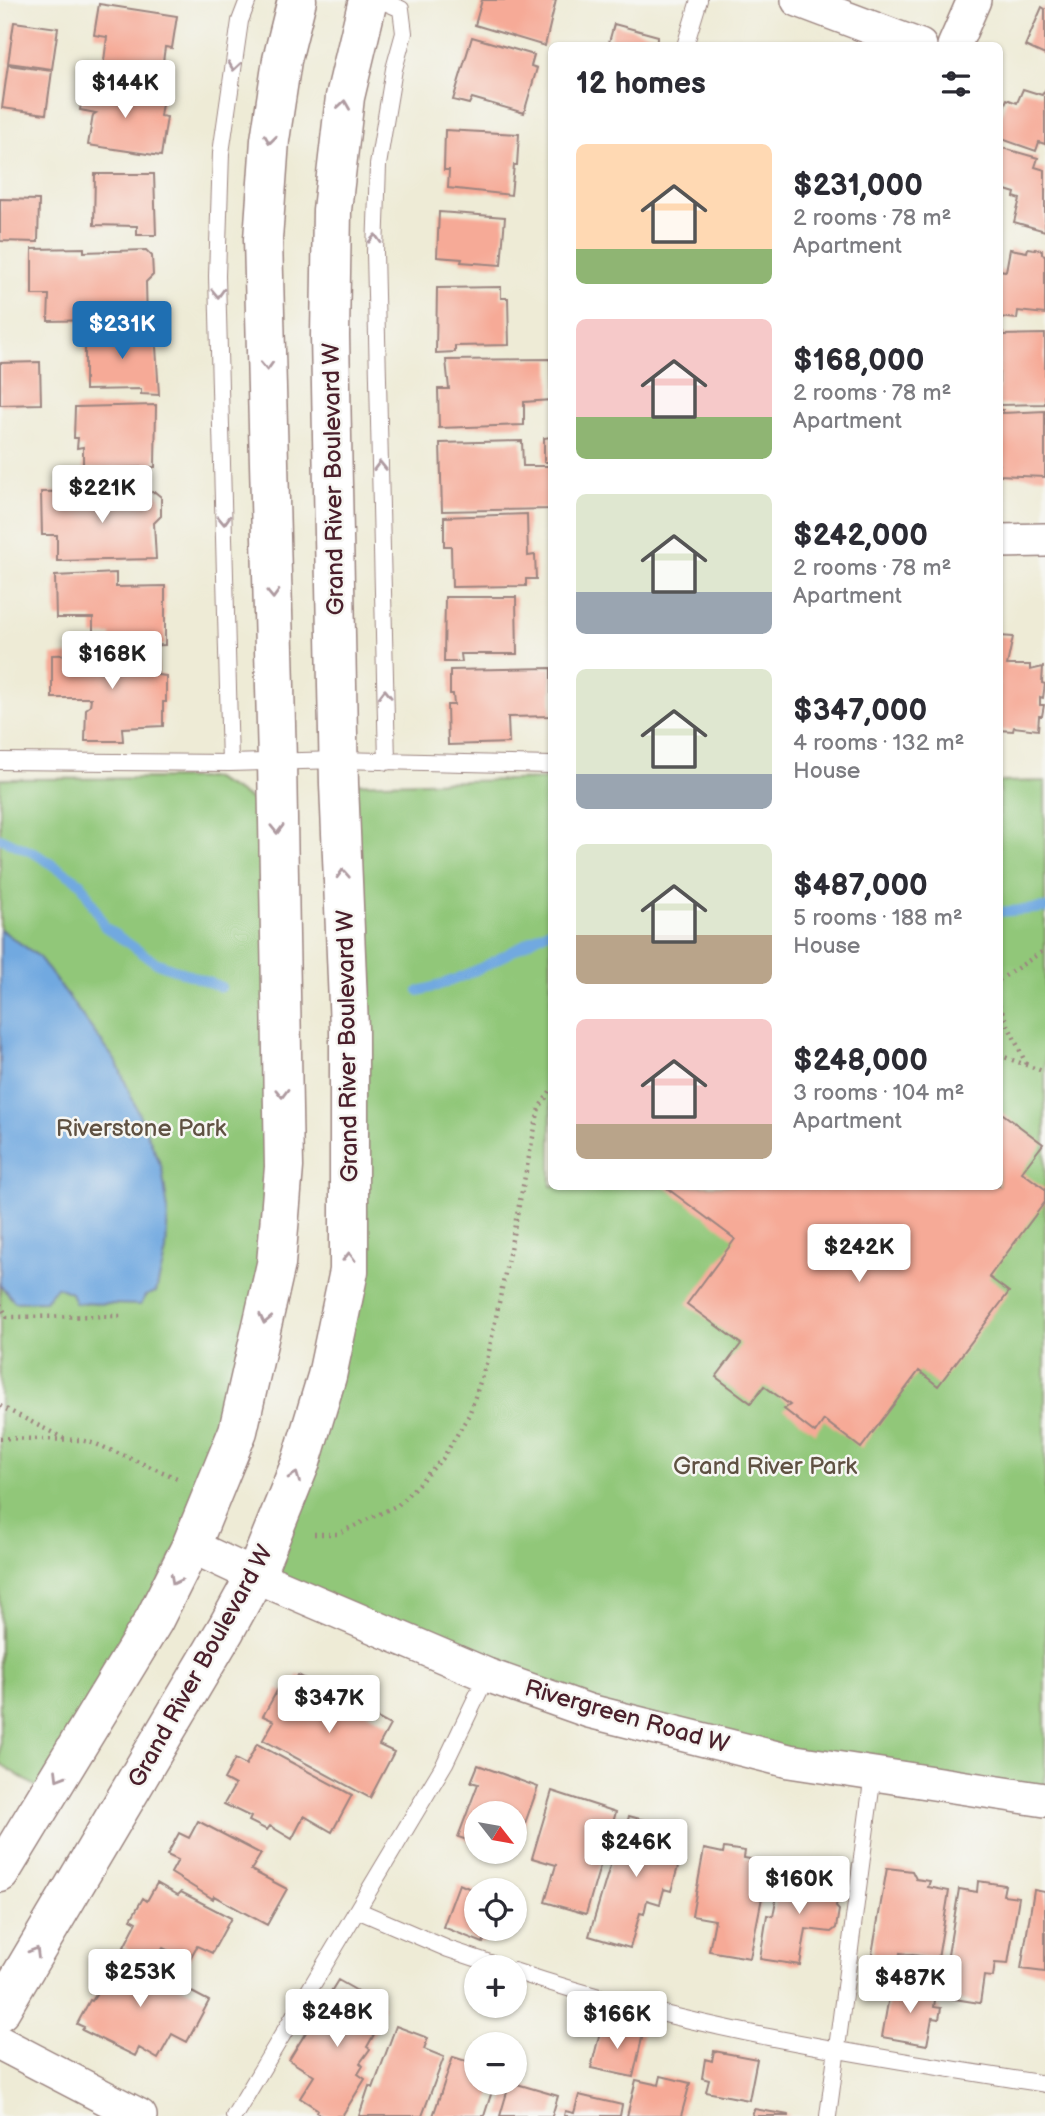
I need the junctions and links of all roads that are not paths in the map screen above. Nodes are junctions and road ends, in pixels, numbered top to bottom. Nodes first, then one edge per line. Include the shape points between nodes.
1 (248, 0) edge
2 (297, 0) edge
3 (368, 0) edge
4 (380, 0) edge
5 (699, 0) edge
6 (798, 0) edge
7 (974, 0) edge
8 (686, 42) edge
9 (908, 42) edge
10 (956, 42) edge
11 (1045, 540) edge
12 (1003, 541) edge
13 (339, 760) junction
14 (0, 761) edge
15 (277, 761) junction
16 (387, 762) junction
17 (230, 763) junction
18 (548, 765) edge
19 (191, 1546) junction
20 (255, 1576) junction
21 (487, 1675) junction
22 (873, 1774) junction
23 (1045, 1800) edge
24 (0, 1873) edge
25 (357, 1910) junction
26 (466, 1955) edge
27 (527, 1975) edge
28 (0, 2011) edge
29 (0, 2043) edge
30 (838, 2050) junction
31 (1045, 2084) edge
32 (140, 2116) edge
33 (234, 2116) edge
34 (828, 2116) edge

1 -> 17 lane via 240,21 221,153 217,276
2 -> 15 street via 270,140 263,239
13 -> 3 street, Grand River Boulevard W via 330,336 332,209 345,97
16 -> 4 lane, Grand River Boulevard W via 375,252 378,165 404,33 401,9
5 - 8 lane
6 - 9 street
7 - 10 street
11 - 12 street
13 - 15 lane
13 - 16 lane
20 -> 13 street, Grand River Boulevard W via 301,1462 327,1376 349,1271 349,1028
14 - 17 lane
15 - 17 lane
15 -> 19 street via 284,1167 276,1264 238,1432
16 - 18 lane
19 - 20 street, Rivergreen Road W
19 -> 24 street via 154,1620
20 - 21 street, Rivergreen Road W
28 -> 20 street, Grand River Boulevard W
21 - 22 street, Rivergreen Road W via 589,1711 789,1761
21 - 25 lane via 445,1763
22 - 23 street, Rivergreen Road W
22 - 30 lane
25 - 26 lane
25 - 33 lane
27 - 30 lane via 732,2032
29 - 32 street
30 - 31 lane
30 - 34 lane

